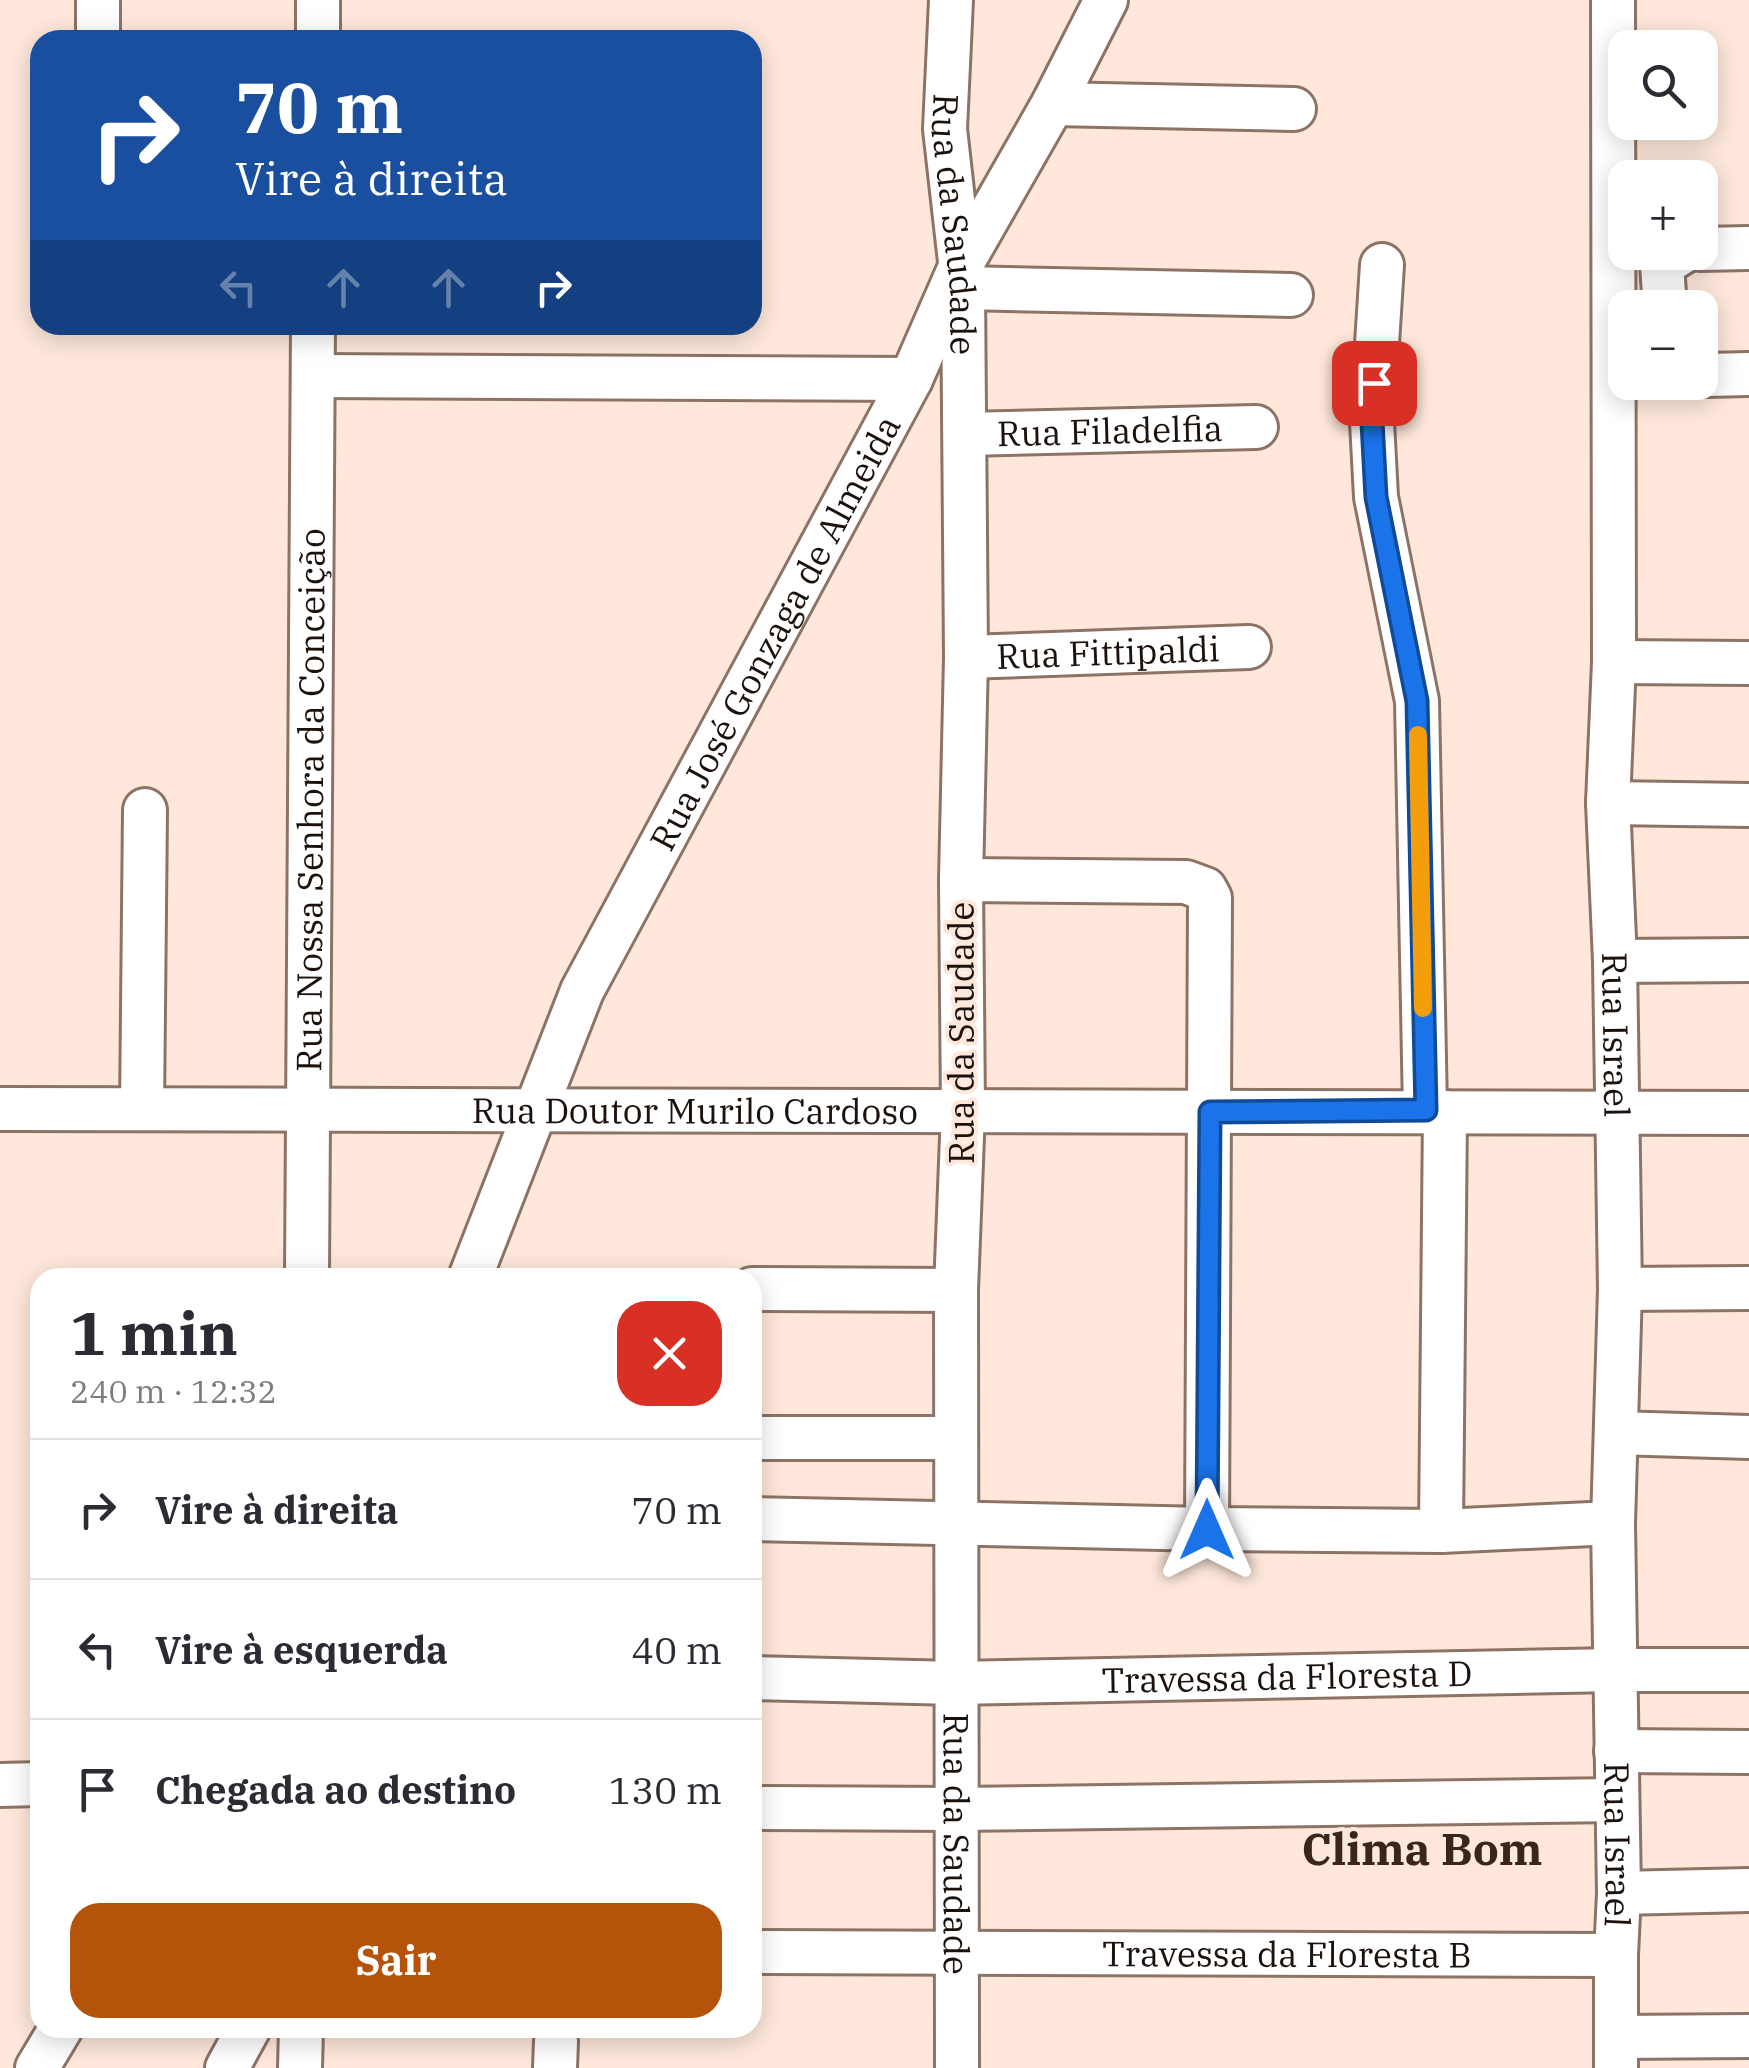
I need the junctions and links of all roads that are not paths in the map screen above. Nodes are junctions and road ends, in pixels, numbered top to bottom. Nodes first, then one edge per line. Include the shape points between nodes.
1 (98, 0) edge
2 (318, 0) edge
3 (951, 0) edge
4 (1106, 0) edge
5 (1613, 0) edge
6 (98, 30) edge
7 (318, 30) edge
8 (1053, 104) junction
9 (1294, 109) dead end
10 (1749, 248) edge
11 (1718, 249) edge
12 (1382, 265) dead end
13 (961, 278) junction
14 (1291, 295) dead end
15 (314, 335) edge
16 (1749, 374) edge
17 (1718, 375) edge
18 (313, 376) junction
19 (912, 379) junction
20 (1256, 427) dead end
21 (965, 434) junction
22 (1248, 647) dead end
23 (966, 657) junction
24 (1614, 662) junction
25 (1749, 664) edge
26 (1608, 803) junction
27 (1749, 805) edge
28 (145, 810) dead end
29 (961, 880) junction
30 (1749, 960) edge
31 (1614, 961) junction
32 (0, 1109) edge
33 (142, 1109) junction
34 (308, 1110) junction
35 (534, 1110) junction
36 (963, 1111) junction
37 (1435, 1111) junction
38 (1210, 1112) junction
39 (1618, 1112) junction
40 (1749, 1113) edge
41 (307, 1268) edge
42 (474, 1268) edge
43 (1749, 1288) edge
44 (762, 1289) edge
45 (1620, 1289) junction
46 (956, 1290) junction
47 (1616, 1433) junction
48 (1749, 1436) edge
49 (762, 1438) edge
50 (956, 1438) junction
51 (762, 1518) edge
52 (956, 1522) junction
53 (1613, 1523) junction
54 (1207, 1530) junction
55 (1440, 1531) junction
56 (1615, 1670) junction
57 (1749, 1670) edge
58 (762, 1678) edge
59 (956, 1682) junction
60 (1616, 1752) junction
61 (1749, 1752) edge
62 (30, 1784) edge
63 (0, 1785) edge
64 (1617, 1800) junction
65 (762, 1808) edge
66 (957, 1809) junction
67 (1749, 1890) edge
68 (1619, 1893) junction
69 (762, 1952) edge
70 (956, 1954) junction
71 (1616, 1955) junction
72 (1749, 2036) edge
73 (55, 2038) edge
74 (244, 2038) edge
75 (301, 2038) edge
76 (1616, 2052) edge
77 (37, 2068) edge
78 (227, 2068) edge
79 (300, 2068) edge
80 (957, 2068) edge

1 - 6 street
2 - 7 street
3 - 13 street, Rua da Saudade via 945,130
4 - 8 street, Rua José Gonzaga de Almeida
5 - 24 street, Rua Israel
8 - 9 street
8 - 13 street, Rua José Gonzaga de Almeida
10 - 11 street
12 - 37 street via 1372,422 1376,497 1417,701
13 - 14 street
13 - 19 street, Rua José Gonzaga de Almeida
13 - 21 street, Rua da Saudade
15 - 18 street, Rua Nossa Senhora da Conceição
16 - 17 street
18 - 19 street
18 - 34 street, Rua Nossa Senhora da Conceição
19 - 35 street, Rua José Gonzaga de Almeida via 582,991
20 - 21 street, Rua Filadelfia
21 - 23 street, Rua da Saudade
22 - 23 street, Rua Fittipaldi
23 - 29 street, Rua da Saudade
24 - 25 street
24 - 26 street, Rua Israel
26 - 27 street
26 - 31 street, Rua Israel
28 - 33 street
29 - 36 street, Rua da Saudade
29 - 38 street via 1186,882 1205,889
30 - 31 street
31 - 39 street, Rua Israel
32 - 33 street, Rua Doutor Murilo Cardoso
33 - 34 street, Rua Doutor Murilo Cardoso
34 - 35 street, Rua Doutor Murilo Cardoso
34 - 41 street, Rua Nossa Senhora da Conceição
35 - 36 street, Rua Doutor Murilo Cardoso
35 - 42 street, Rua José Gonzaga de Almeida
36 - 38 street, Rua Doutor Murilo Cardoso
36 - 46 street, Rua da Saudade
37 - 38 street, Rua Doutor Murilo Cardoso
37 - 39 street, Rua Doutor Murilo Cardoso
37 - 55 street
38 - 54 street
39 - 40 street, Rua Doutor Murilo Cardoso
39 - 45 street, Rua Israel
43 - 45 street
44 - 46 street
45 - 47 street, Rua Israel
46 - 50 street, Rua da Saudade
47 - 48 street
47 - 53 street, Rua Israel
49 - 50 street
50 - 52 street, Rua da Saudade
51 - 52 street
52 - 54 street
52 - 59 street, Rua da Saudade
53 - 55 street
53 - 56 street, Rua Israel
54 - 55 street
56 - 57 street, Travessa da Floresta D
56 - 59 street, Travessa da Floresta D
56 - 60 street, Rua Israel
58 - 59 street, Travessa da Floresta D
59 - 66 street, Rua da Saudade
60 - 61 street
60 - 64 street, Rua Israel
62 - 63 street
64 - 66 street
64 - 68 street, Rua Israel
65 - 66 street
66 - 70 street, Rua da Saudade
67 - 68 street
68 - 71 street, Rua Israel
69 - 70 street, Travessa da Floresta B
70 - 71 street, Travessa da Floresta B
70 - 80 street, Rua da Saudade
71 - 76 street, Rua Israel
72 - 76 street
73 - 77 street
74 - 78 street
75 - 79 street

